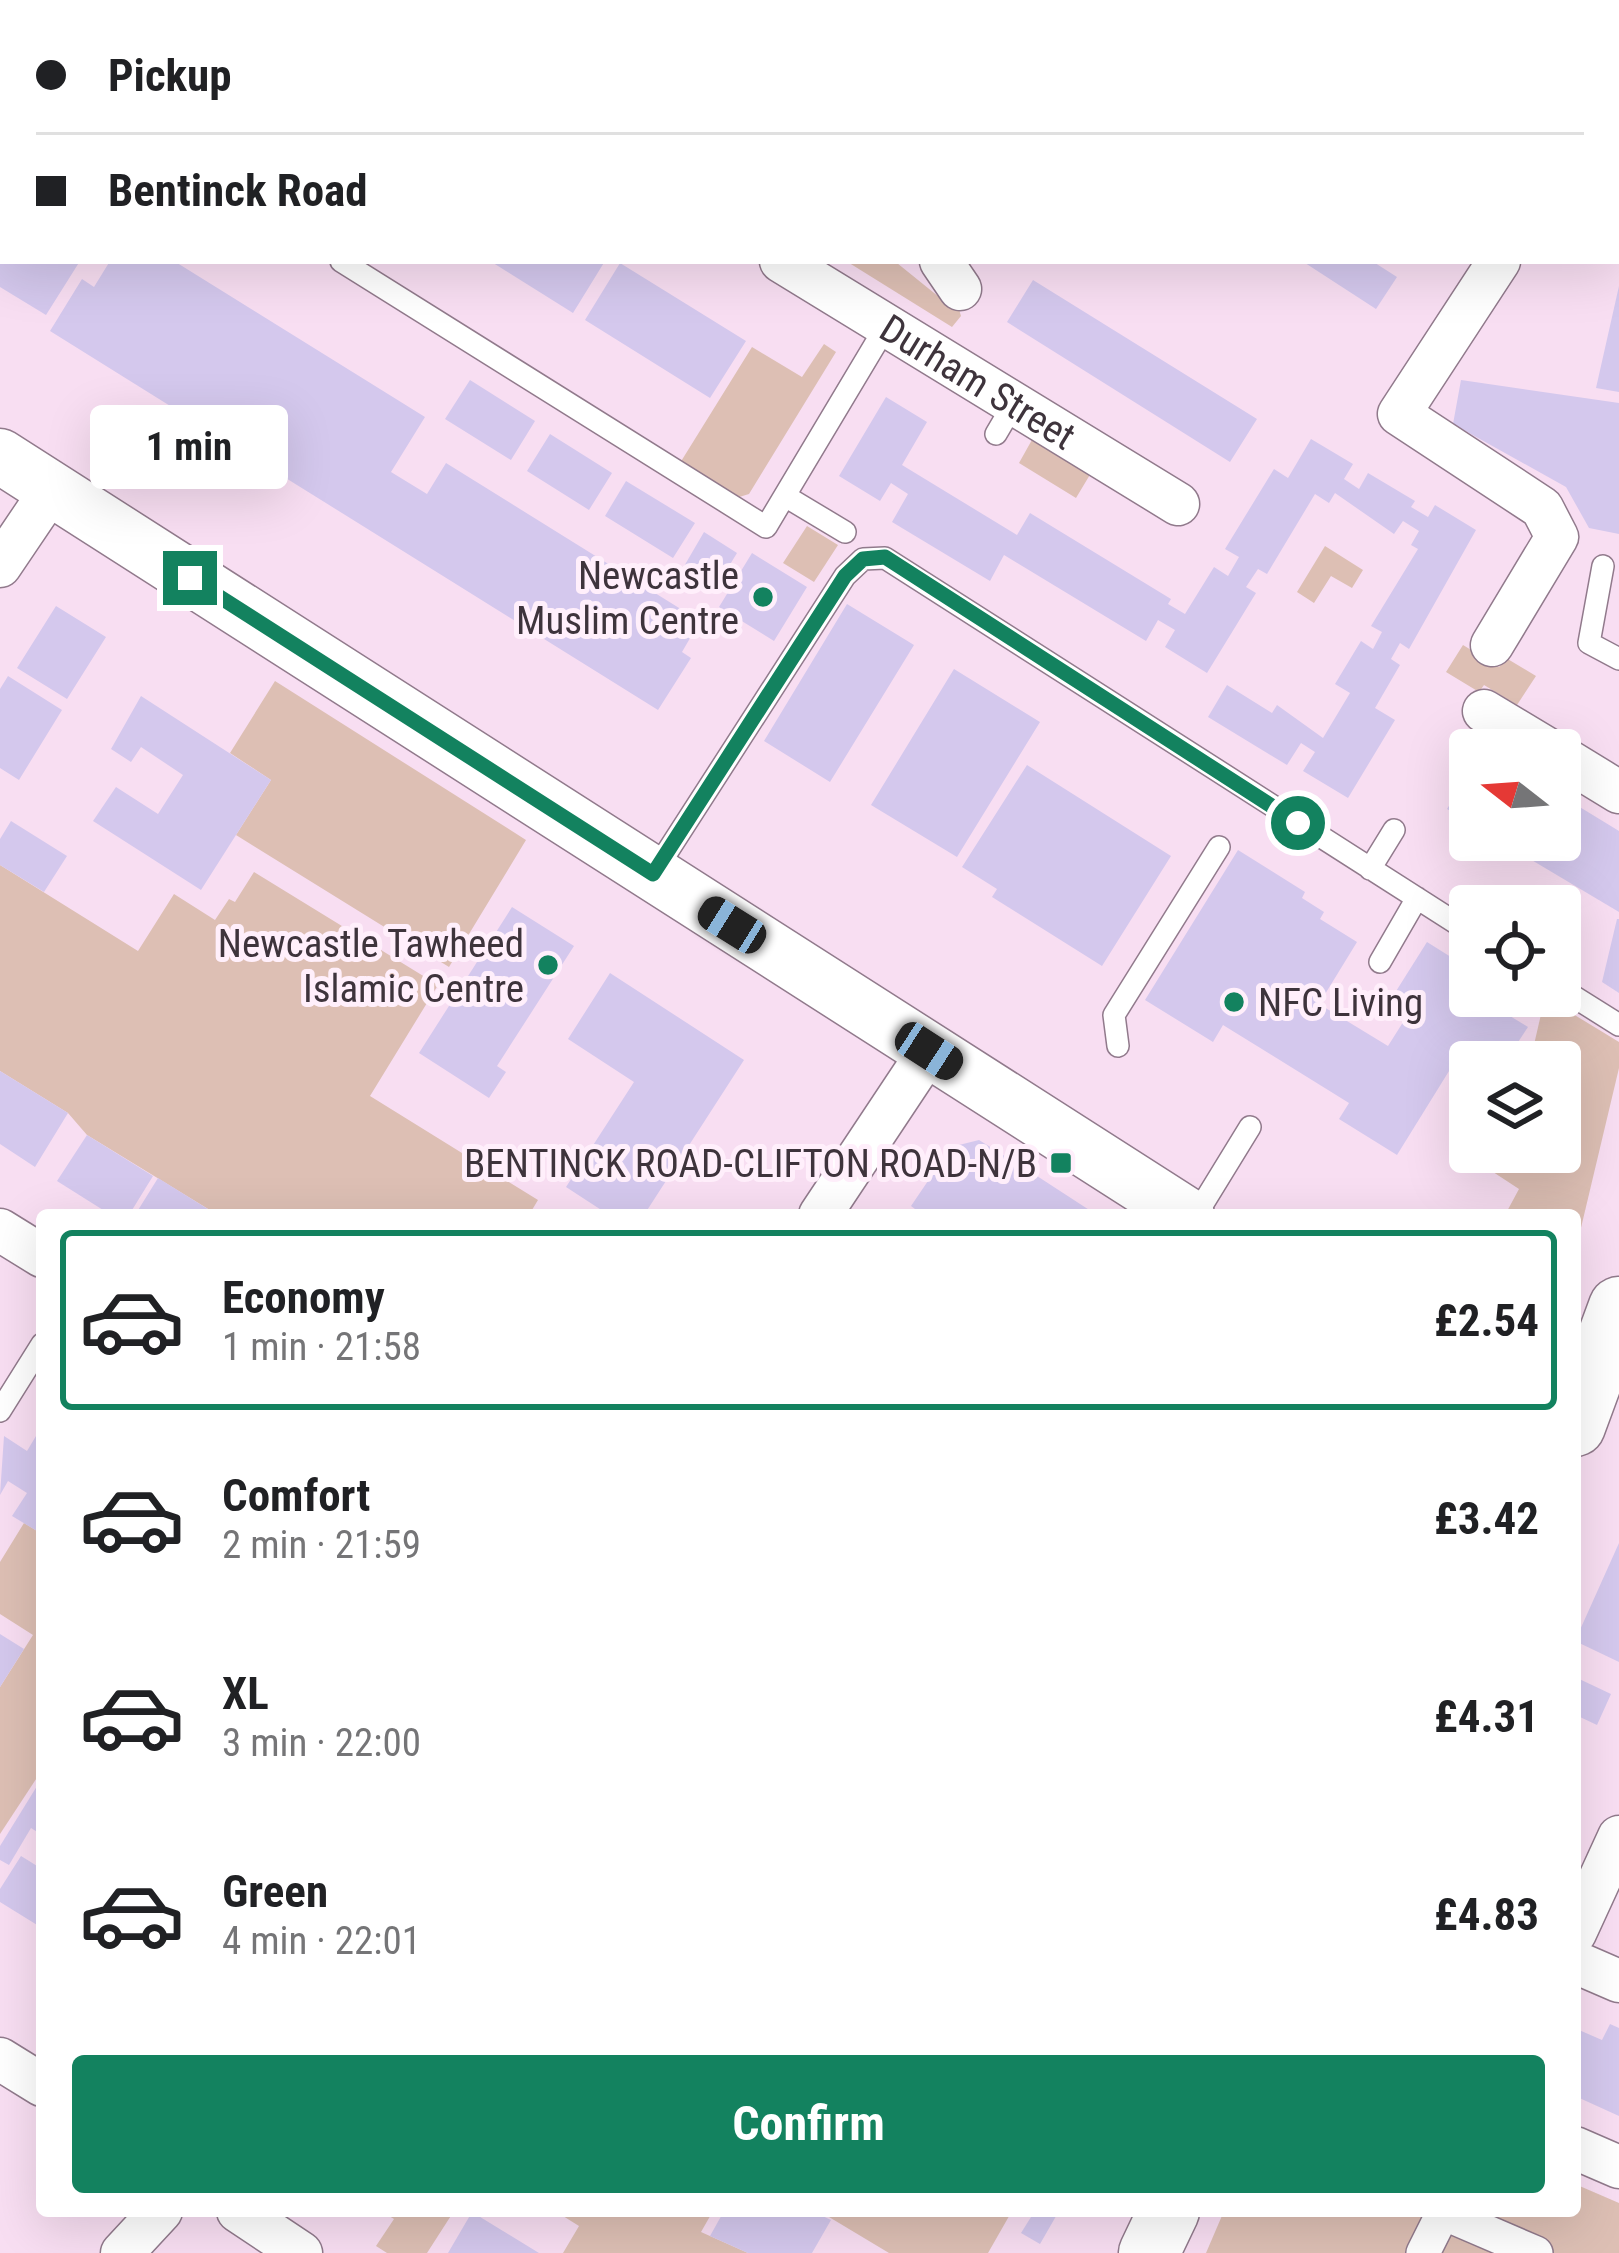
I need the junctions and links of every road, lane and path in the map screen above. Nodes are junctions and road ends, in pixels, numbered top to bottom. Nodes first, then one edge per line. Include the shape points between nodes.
1 (346, 264) edge
2 (786, 264) edge
3 (1494, 264) edge
4 (886, 328) junction
5 (0, 456) edge
6 (52, 489) junction
7 (785, 496) junction
8 (1178, 504) dead end
9 (845, 532) dead end
10 (0, 566) edge
11 (1603, 566) dead end
12 (1492, 645) dead end
13 (1619, 659) edge
14 (1484, 711) dead end
15 (1514, 729) edge
16 (1581, 765) edge
17 (1615, 780) edge
18 (1394, 830) dead end
19 (1219, 847) dead end
20 (1370, 869) junction
21 (653, 874) junction
22 (1417, 898) junction
23 (1449, 919) edge
24 (1380, 962) dead end
25 (1581, 1001) edge
26 (1619, 1025) edge
27 (1118, 1046) dead end
28 (929, 1051) junction
29 (1250, 1127) dead end
30 (824, 1209) edge
31 (1177, 1209) edge
32 (1200, 1209) edge
33 (0, 1230) edge
34 (36, 1252) edge
35 (1619, 1307) edge
36 (36, 1354) edge
37 (1581, 1410) edge
38 (0, 1411) edge
39 (1619, 1837) edge
40 (1581, 1920) edge
41 (1581, 1965) edge
42 (1619, 1981) edge
43 (0, 2059) edge
44 (36, 2081) edge
45 (1581, 2151) edge
46 (1619, 2168) edge
47 (155, 2217) edge
48 (247, 2217) edge
49 (1166, 2217) edge
50 (1441, 2217) edge
51 (1452, 2217) edge
52 (122, 2253) edge
53 (301, 2253) edge
54 (1149, 2253) edge
55 (1423, 2253) edge
56 (1536, 2253) edge

1 - 7 lane via 766,527
2 - 4 street, Durham Street
3 - 12 street via 1399,414 1552,520 1557,537
4 - 7 lane
4 - 8 street, Durham Street via 1005,419
5 - 6 street
6 - 10 street
6 - 21 street
7 - 9 lane
11 - 13 lane via 1589,643
14 - 15 street
16 - 17 street
18 - 20 lane
19 - 27 lane via 1114,1016
20 - 21 lane via 885,557 863,559 845,576
20 - 22 lane
21 - 28 street
22 - 23 lane
22 - 24 lane
25 - 26 lane
28 - 30 street
28 - 31 street
29 - 32 lane
33 - 34 street
35 - 37 main road
36 - 38 lane
39 - 40 street
41 - 42 street
43 - 44 street
45 - 46 street
47 - 52 street
48 - 53 street
49 - 54 main road
50 - 55 street
51 - 56 street

